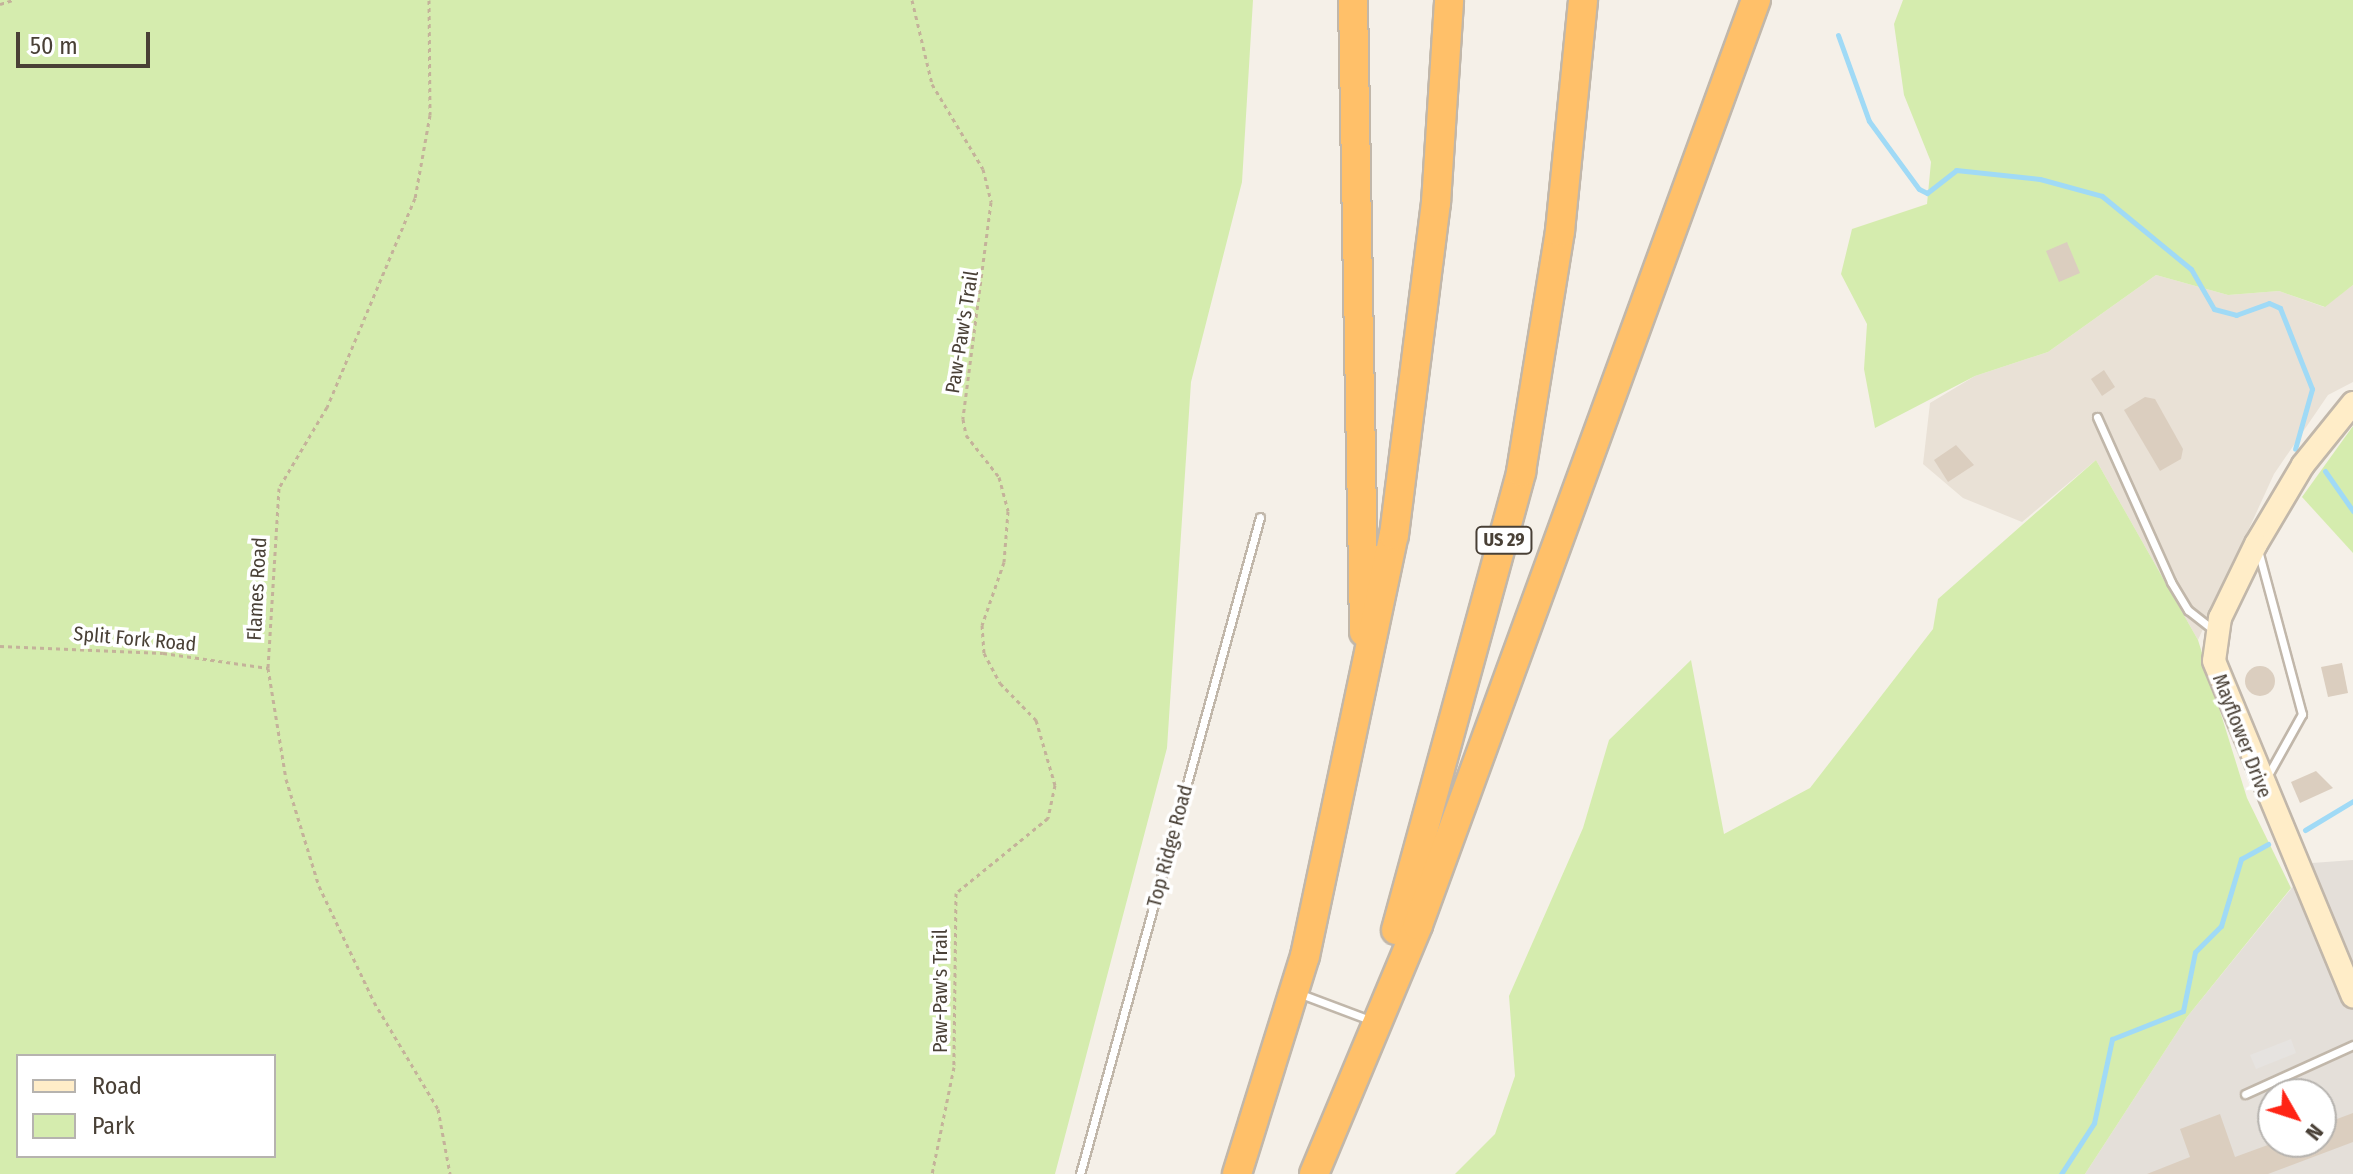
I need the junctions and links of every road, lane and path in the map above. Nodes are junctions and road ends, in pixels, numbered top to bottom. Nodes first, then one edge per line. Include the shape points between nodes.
1 (13, 0) edge
2 (429, 0) edge
3 (912, 0) edge
4 (1353, 0) edge
5 (1449, 0) edge
6 (1583, 0) edge
7 (1756, 0) edge
8 (0, 4) edge
9 (2353, 403) edge
10 (2097, 417) dead end
11 (1260, 517) dead end
12 (2256, 544) junction
13 (2217, 632) junction
14 (0, 646) edge
15 (268, 668) junction
16 (1365, 689) junction
17 (2260, 787) junction
18 (1294, 991) junction
19 (2353, 996) edge
20 (1367, 1019) junction
21 (2353, 1045) edge
22 (1354, 1065) junction
23 (2245, 1094) dead end
24 (450, 1174) edge
25 (932, 1174) edge
26 (1080, 1174) edge
27 (1237, 1174) edge
28 (1314, 1174) edge

1 - 8 path
2 - 15 path, Flames Road via 430,115 415,198 327,407 279,488
3 - 25 path, Paw-Paw's Trail via 928,76 983,169 991,202 963,419 966,435 999,477 1008,511 1004,562 982,625 984,653 1000,683 1036,720 1055,785 1048,818 956,893 954,1067
4 - 16 highway
5 - 16 highway via 1416,381
6 - 20 highway, US 29 via 1560,231 1521,472 1446,763
7 - 22 highway via 1418,925
9 - 12 street, Mayflower Drive via 2303,465
10 - 13 lane via 2171,582 2188,610
11 - 26 lane, Top Ridge Road
12 - 13 street, Mayflower Drive
12 - 17 lane via 2302,714
13 - 17 street, Mayflower Drive via 2220,690
14 - 15 path, Split Fork Road via 163,653
15 - 24 path, Flames Road via 286,779 319,886 374,1002 438,1109
16 - 18 highway
17 - 19 street, Mayflower Drive
18 - 20 lane
18 - 27 highway
20 - 22 highway, US 29
21 - 23 lane
22 - 28 highway, US 29

